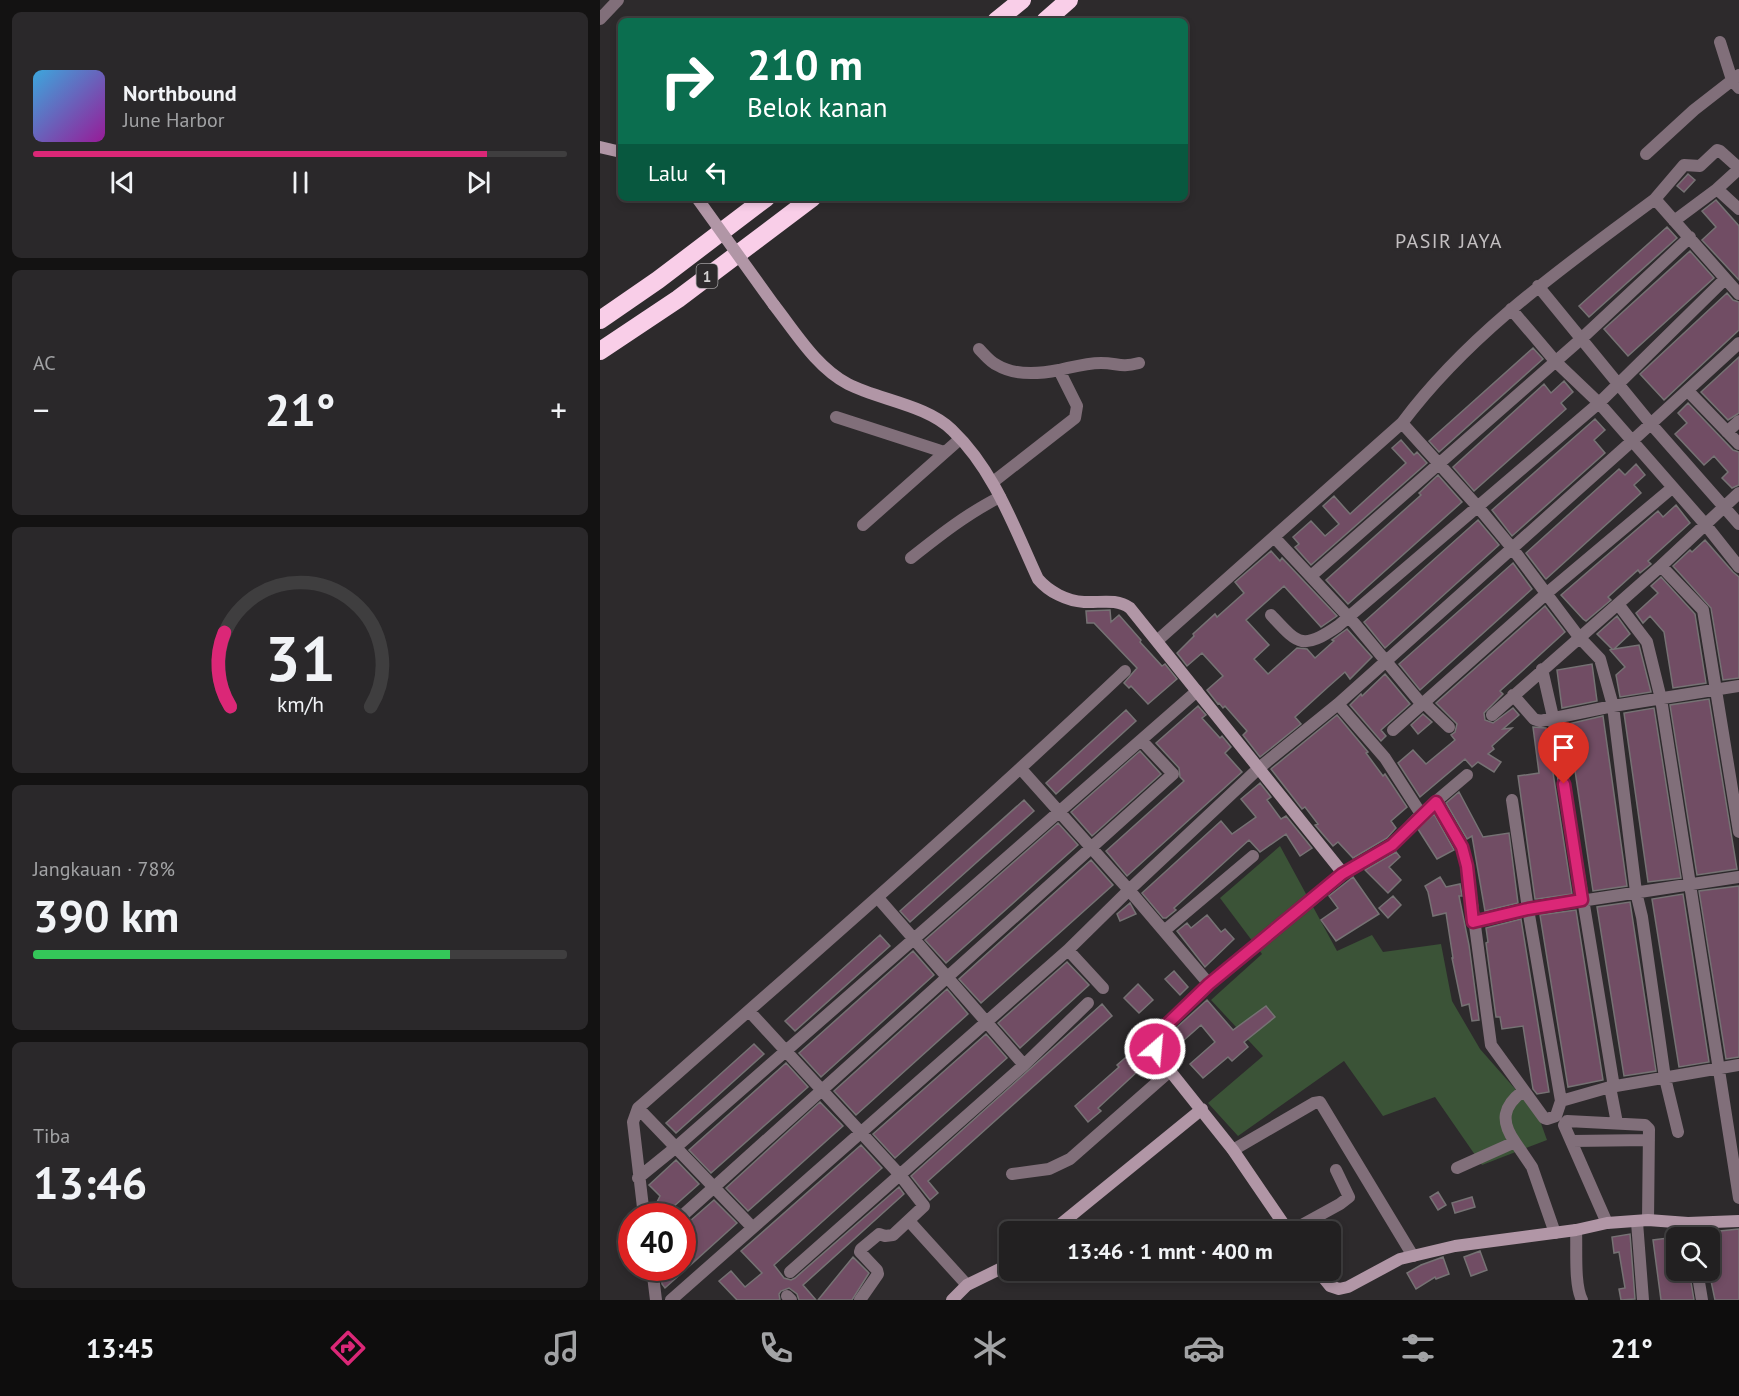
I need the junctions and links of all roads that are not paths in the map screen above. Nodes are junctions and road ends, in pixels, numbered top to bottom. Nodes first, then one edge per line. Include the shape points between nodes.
1 (618, 0) edge
2 (1022, 0) edge
3 (1069, 0) edge
4 (1000, 18) edge
5 (1048, 18) edge
6 (600, 19) edge
7 (1720, 42) dead end
8 (1737, 81) edge
9 (600, 147) edge
10 (618, 151) edge
11 (1646, 154) dead end
12 (1739, 169) edge
13 (1717, 189) junction
14 (1655, 199) junction
15 (699, 201) edge
16 (762, 201) edge
17 (808, 201) edge
18 (1739, 210) edge
19 (1674, 221) junction
20 (1690, 237) junction
21 (1725, 279) junction
22 (1538, 286) junction
23 (1739, 294) edge
24 (1511, 309) junction
25 (600, 320) edge
26 (1580, 340) junction
27 (1739, 343) edge
28 (979, 349) dead end
29 (600, 351) edge
30 (1556, 362) junction
31 (1139, 363) dead end
32 (1059, 370) junction
33 (1618, 384) junction
34 (1688, 391) junction
35 (1599, 404) junction
36 (836, 417) dead end
37 (1739, 421) edge
38 (1402, 423) junction
39 (1651, 424) junction
40 (1727, 432) junction
41 (960, 439) junction
42 (1631, 442) junction
43 (1739, 444) edge
44 (944, 453) junction
45 (1437, 464) junction
46 (993, 482) junction
47 (1672, 488) junction
48 (1739, 493) edge
49 (1000, 497) junction
50 (1724, 506) junction
51 (1478, 507) junction
52 (1705, 524) junction
53 (1739, 524) edge
54 (863, 525) dead end
55 (1274, 537) junction
56 (1512, 548) junction
57 (911, 558) dead end
58 (1661, 566) junction
59 (1739, 567) edge
60 (1311, 576) junction
61 (1547, 593) junction
62 (1618, 604) junction
63 (1271, 615) dead end
64 (1348, 618) junction
65 (1579, 637) junction
66 (1158, 640) junction
67 (1385, 661) junction
68 (1542, 669) junction
69 (1125, 671) dead end
70 (1739, 686) edge
71 (1716, 690) junction
72 (1197, 691) junction
73 (1513, 695) junction
74 (1661, 699) junction
75 (1423, 702) junction
76 (1338, 704) junction
77 (1614, 705) junction
78 (1492, 715) dead end
79 (1553, 717) junction
80 (1449, 727) dead end
81 (1393, 730) dead end
82 (1142, 740) junction
83 (1259, 768) junction
84 (1021, 769) junction
85 (1467, 776) dead end
86 (1512, 800) dead end
87 (1436, 802) junction
88 (1059, 812) junction
89 (1421, 814) junction
90 (1739, 832) edge
91 (1091, 849) junction
92 (1253, 856) dead end
93 (1342, 874) junction
94 (1739, 877) edge
95 (1690, 883) junction
96 (1129, 890) junction
97 (1636, 892) junction
98 (878, 898) junction
99 (1582, 900) junction
100 (1528, 909) junction
101 (1473, 922) junction
102 (1164, 931) junction
103 (913, 939) junction
104 (1068, 950) junction
105 (948, 977) junction
106 (1209, 984) junction
107 (1103, 988) dead end
108 (1088, 1003) dead end
109 (749, 1011) junction
110 (987, 1022) junction
111 (786, 1050) junction
112 (1024, 1065) junction
113 (1739, 1065) edge
114 (1718, 1069) junction
115 (1170, 1071) junction
116 (1665, 1078) junction
117 (1612, 1087) junction
118 (1523, 1090) junction
119 (822, 1091) junction
120 (1561, 1101) junction
121 (638, 1108) junction
122 (1202, 1108) junction
123 (1617, 1123) junction
124 (861, 1132) junction
125 (1678, 1132) dead end
126 (1649, 1140) junction
127 (1572, 1141) junction
128 (1515, 1142) junction
129 (675, 1148) junction
130 (1233, 1150) junction
131 (1456, 1168) dead end
132 (1336, 1170) dead end
133 (1012, 1174) dead end
134 (900, 1175) junction
135 (638, 1178) junction
136 (714, 1187) junction
137 (1739, 1198) edge
138 (642, 1203) edge
139 (696, 1203) edge
140 (909, 1221) junction
141 (1064, 1221) edge
142 (1281, 1221) edge
143 (1309, 1221) edge
144 (1642, 1221) junction
145 (1739, 1221) edge
146 (1688, 1223) junction
147 (1606, 1224) junction
148 (752, 1227) junction
149 (1689, 1227) edge
150 (1576, 1230) junction
151 (1555, 1233) junction
152 (1413, 1257) junction
153 (999, 1270) edge
154 (790, 1272) dead end
155 (654, 1281) edge
156 (1326, 1281) edge
157 (1698, 1281) edge
158 (968, 1286) junction
159 (656, 1300) edge
160 (672, 1300) edge
161 (860, 1300) edge
162 (952, 1300) edge
163 (1582, 1300) edge
164 (1643, 1300) edge
165 (1702, 1300) edge

1 - 6 street
2 - 4 highway
3 - 5 highway
7 - 8 street
8 - 11 street via 1694,110
9 - 10 street
12 - 13 street
12 - 14 street via 1717,150 1700,166 1684,165
13 - 18 street
13 - 19 street
14 - 19 street
14 - 22 street
15 - 41 street, bridge via 818,362 846,383 937,419
16 - 25 highway, 1
17 - 29 highway, 1
19 - 20 street
20 - 21 street
20 - 26 street
21 - 23 street
21 - 33 street
22 - 24 street
22 - 26 street
24 - 30 street
24 - 38 street via 1449,369
26 - 30 street
26 - 33 street
27 - 34 street
28 - 32 street via 995,365 1010,371
30 - 35 street
30 - 45 street
31 - 32 street via 1119,367 1082,364
32 - 46 street via 1077,406 1075,418
33 - 35 street
33 - 39 street
34 - 39 street
34 - 40 street
35 - 42 street
35 - 51 street
36 - 44 street
37 - 40 street
38 - 45 street
38 - 55 street
39 - 42 street
39 - 50 street
40 - 43 street
41 - 44 street
41 - 46 street
42 - 47 street
42 - 56 street
44 - 54 street
45 - 51 street
45 - 60 street
46 - 49 street
47 - 52 street
47 - 61 street
48 - 50 street
49 - 57 street
49 - 66 street via 1043,585 1071,600 1127,605
50 - 52 street
50 - 53 street
51 - 56 street
51 - 64 street
52 - 58 street
52 - 59 street
55 - 60 street
55 - 66 street
56 - 61 street
56 - 67 street
58 - 62 street
58 - 71 street via 1702,608
60 - 64 street
61 - 65 street
61 - 75 street
62 - 65 street
62 - 74 street via 1647,642
63 - 64 street via 1296,641 1304,643 1326,634
64 - 67 street
65 - 68 street
65 - 77 street via 1600,659
66 - 72 street
67 - 75 street
67 - 76 street
68 - 73 street
68 - 79 street
69 - 84 street
70 - 71 street
71 - 74 street
71 - 90 street
72 - 82 street
72 - 83 street
73 - 78 street
73 - 79 street via 1537,720
74 - 77 street
74 - 95 street
75 - 80 street
75 - 81 street
76 - 83 street
76 - 89 street via 1385,758
77 - 79 street
77 - 97 street
79 - 99 street
82 - 88 street
82 - 91 street via 1173,774
83 - 93 street
83 - 96 street
84 - 88 street
84 - 98 street
85 - 87 street
86 - 100 street
87 - 89 street
87 - 101 street via 1462,847
88 - 91 street
88 - 103 street
89 - 93 street via 1392,845
91 - 96 street
91 - 105 street
92 - 102 street
93 - 106 street
94 - 95 street
95 - 97 street
95 - 114 street
96 - 102 street
96 - 104 street
97 - 99 street
97 - 116 street
98 - 103 street
98 - 109 street
99 - 100 street
99 - 117 street
100 - 101 street
100 - 120 street
101 - 118 street via 1491,1046
102 - 106 street
103 - 105 street
103 - 111 street
104 - 107 street
104 - 110 street
105 - 110 street
105 - 119 street
106 - 115 street via 1158,1033 1155,1049
108 - 112 street
109 - 111 street
109 - 121 street
110 - 112 street
110 - 124 street
111 - 119 street
111 - 129 street
112 - 134 street
113 - 114 street
114 - 116 street
114 - 137 street
115 - 122 street
115 - 133 street via 1058,1167
116 - 117 street
116 - 125 street
117 - 120 street
117 - 123 street
118 - 120 street via 1547,1119 1556,1116
118 - 128 street via 1506,1111 1507,1129
119 - 124 street
119 - 136 street
121 - 129 street
121 - 135 street via 633,1122
122 - 130 street
122 - 141 street
123 - 126 street via 1645,1125
123 - 127 street via 1567,1121 1564,1125
124 - 134 street
124 - 148 street
126 - 127 street
126 - 144 street
127 - 147 street
128 - 131 street
128 - 151 street via 1532,1167
129 - 135 street
129 - 136 street
130 - 142 street
130 - 152 street via 1320,1102
132 - 143 street via 1349,1197
134 - 140 street via 924,1206
134 - 154 street
135 - 138 street
136 - 139 street
136 - 148 street
140 - 158 street
140 - 161 street via 893,1235 879,1234 861,1249 878,1274
144 - 146 street
144 - 147 street
144 - 164 street
145 - 146 street
146 - 149 street
147 - 150 street
148 - 160 street
150 - 151 street
150 - 163 street
151 - 152 street via 1455,1246
152 - 156 street via 1388,1264 1339,1289
153 - 158 street
155 - 159 street
157 - 165 street
158 - 162 street

